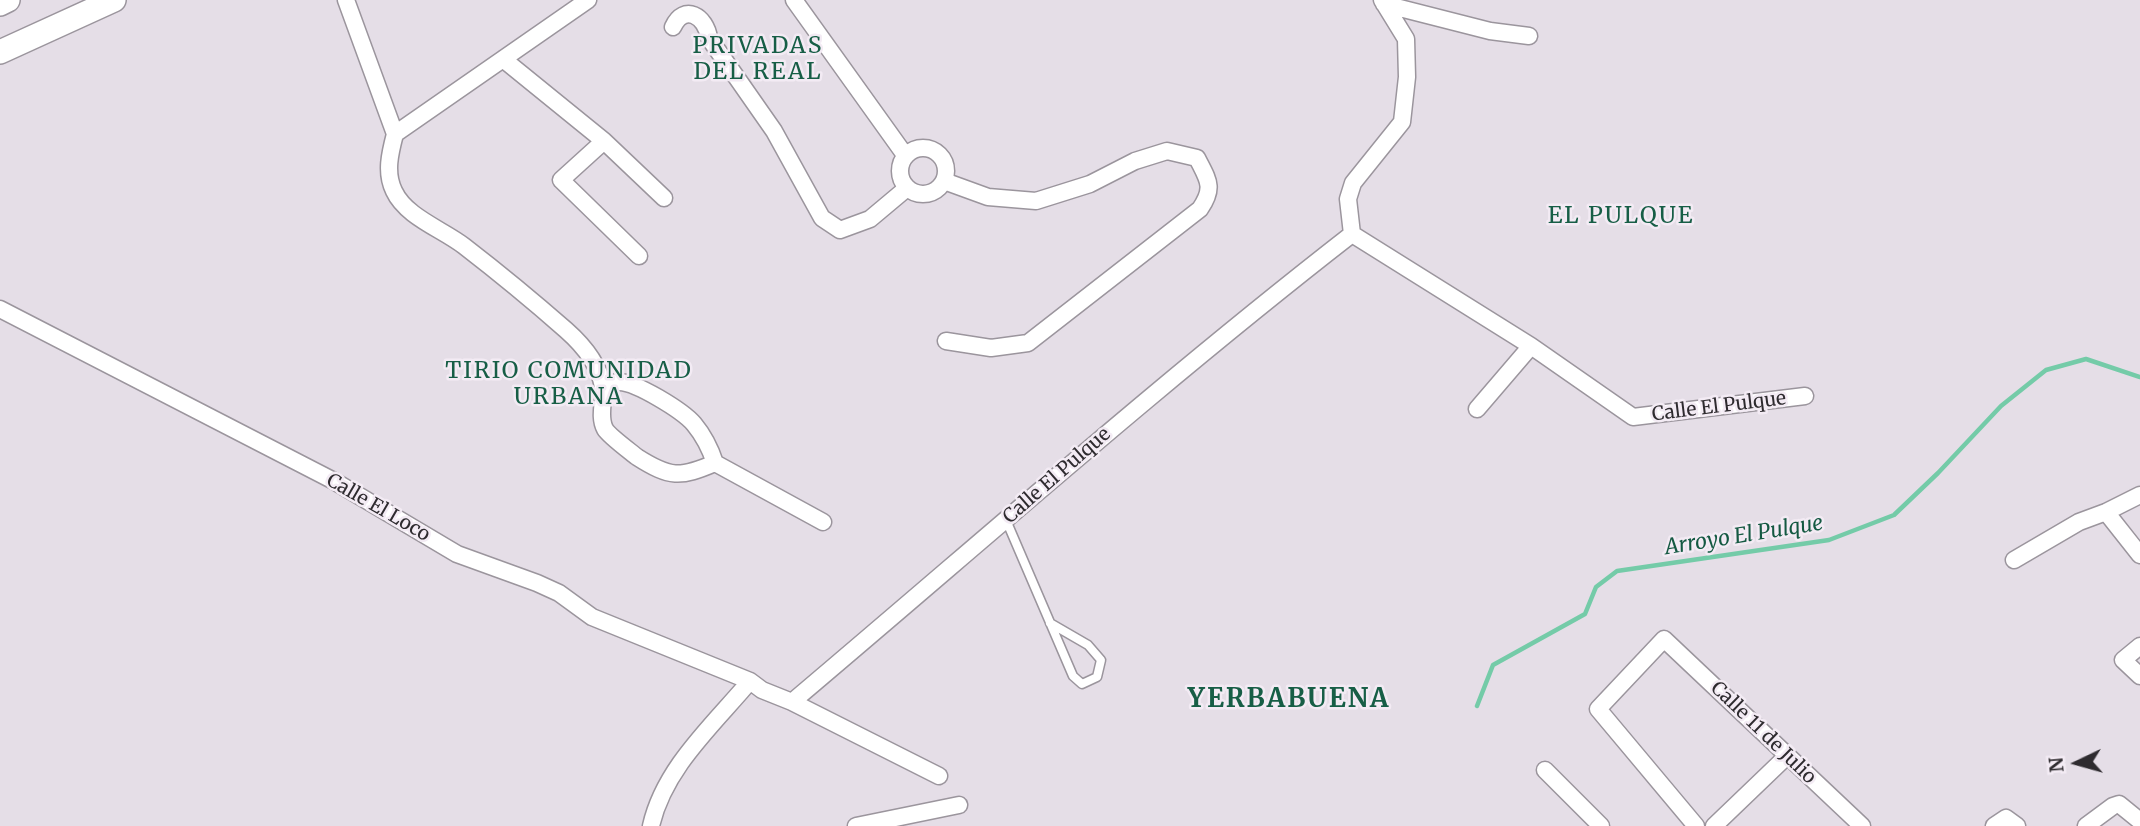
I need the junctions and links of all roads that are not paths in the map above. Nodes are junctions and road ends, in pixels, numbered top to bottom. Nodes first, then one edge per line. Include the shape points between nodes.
1 (114, 0) edge
2 (346, 0) edge
3 (588, 0) edge
4 (794, 0) edge
5 (1383, 2) edge
6 (673, 27) dead end
7 (1529, 36) dead end
8 (0, 52) edge
9 (503, 58) junction
10 (395, 134) junction
11 (604, 141) junction
12 (905, 155) junction
13 (944, 181) junction
14 (907, 188) junction
15 (664, 198) dead end
16 (1352, 234) junction
17 (639, 256) dead end
18 (0, 309) edge
19 (946, 341) dead end
20 (1531, 346) junction
21 (603, 388) junction
22 (1805, 396) dead end
23 (1477, 409) dead end
24 (715, 463) junction
25 (2140, 495) edge
26 (2106, 512) junction
27 (1006, 520) junction
28 (823, 522) dead end
29 (2140, 555) edge
30 (2014, 561) dead end
31 (1050, 623) junction
32 (2140, 646) edge
33 (2140, 676) edge
34 (756, 685) junction
35 (792, 702) junction
36 (1787, 756) junction
37 (1545, 770) dead end
38 (939, 776) dead end
39 (959, 805) dead end
40 (2140, 821) edge
41 (1857, 825) edge
42 (651, 826) edge
43 (856, 826) edge
44 (1601, 826) edge
45 (1696, 826) edge
46 (1714, 826) edge
47 (2086, 826) edge

1 - 8 main road
2 - 10 street
3 - 9 street
4 - 12 street
5 - 7 street via 1490,31
5 - 16 street via 1406,39 1402,122 1353,183 1348,199
6 - 14 street via 686,15 704,21 709,38 774,131 822,218 840,230 870,219
9 - 10 street
9 - 11 street
10 - 21 street via 389,173 394,191 407,208 461,244 578,341 594,362
11 - 15 street
11 - 17 street via 561,180
12 - 13 street via 916,148 930,148 941,155
12 - 14 street via 900,178
13 - 14 street via 938,190 927,194
13 - 19 street via 988,197 1036,201 1167,151 1197,158 1210,184 1200,209 1027,342 990,348
16 - 20 street, Calle El Pulque
16 - 27 street, Calle El Pulque via 1195,359
18 - 34 street, Calle El Loco via 334,481 457,554 537,583 592,617
20 - 22 street, Calle El Pulque via 1633,417
20 - 23 street
21 - 24 street via 616,381 631,384 692,421 710,446
21 - 24 street via 605,429 636,456 673,475
24 - 28 street
25 - 26 street
26 - 29 street
26 - 30 street via 2079,522
27 - 31 lane
27 - 35 street, Calle El Pulque
31 - 31 lane via 1073,676 1082,684 1097,677 1101,660 1088,645
32 - 33 street via 2123,660
34 - 35 street
34 - 42 street via 674,770 655,806
35 - 38 street
36 - 41 street, Calle 11 de Julio
36 - 45 street, Calle 11 de Julio via 1664,639 1598,709
36 - 46 street
37 - 44 street
39 - 43 street
40 - 47 street via 2119,804

